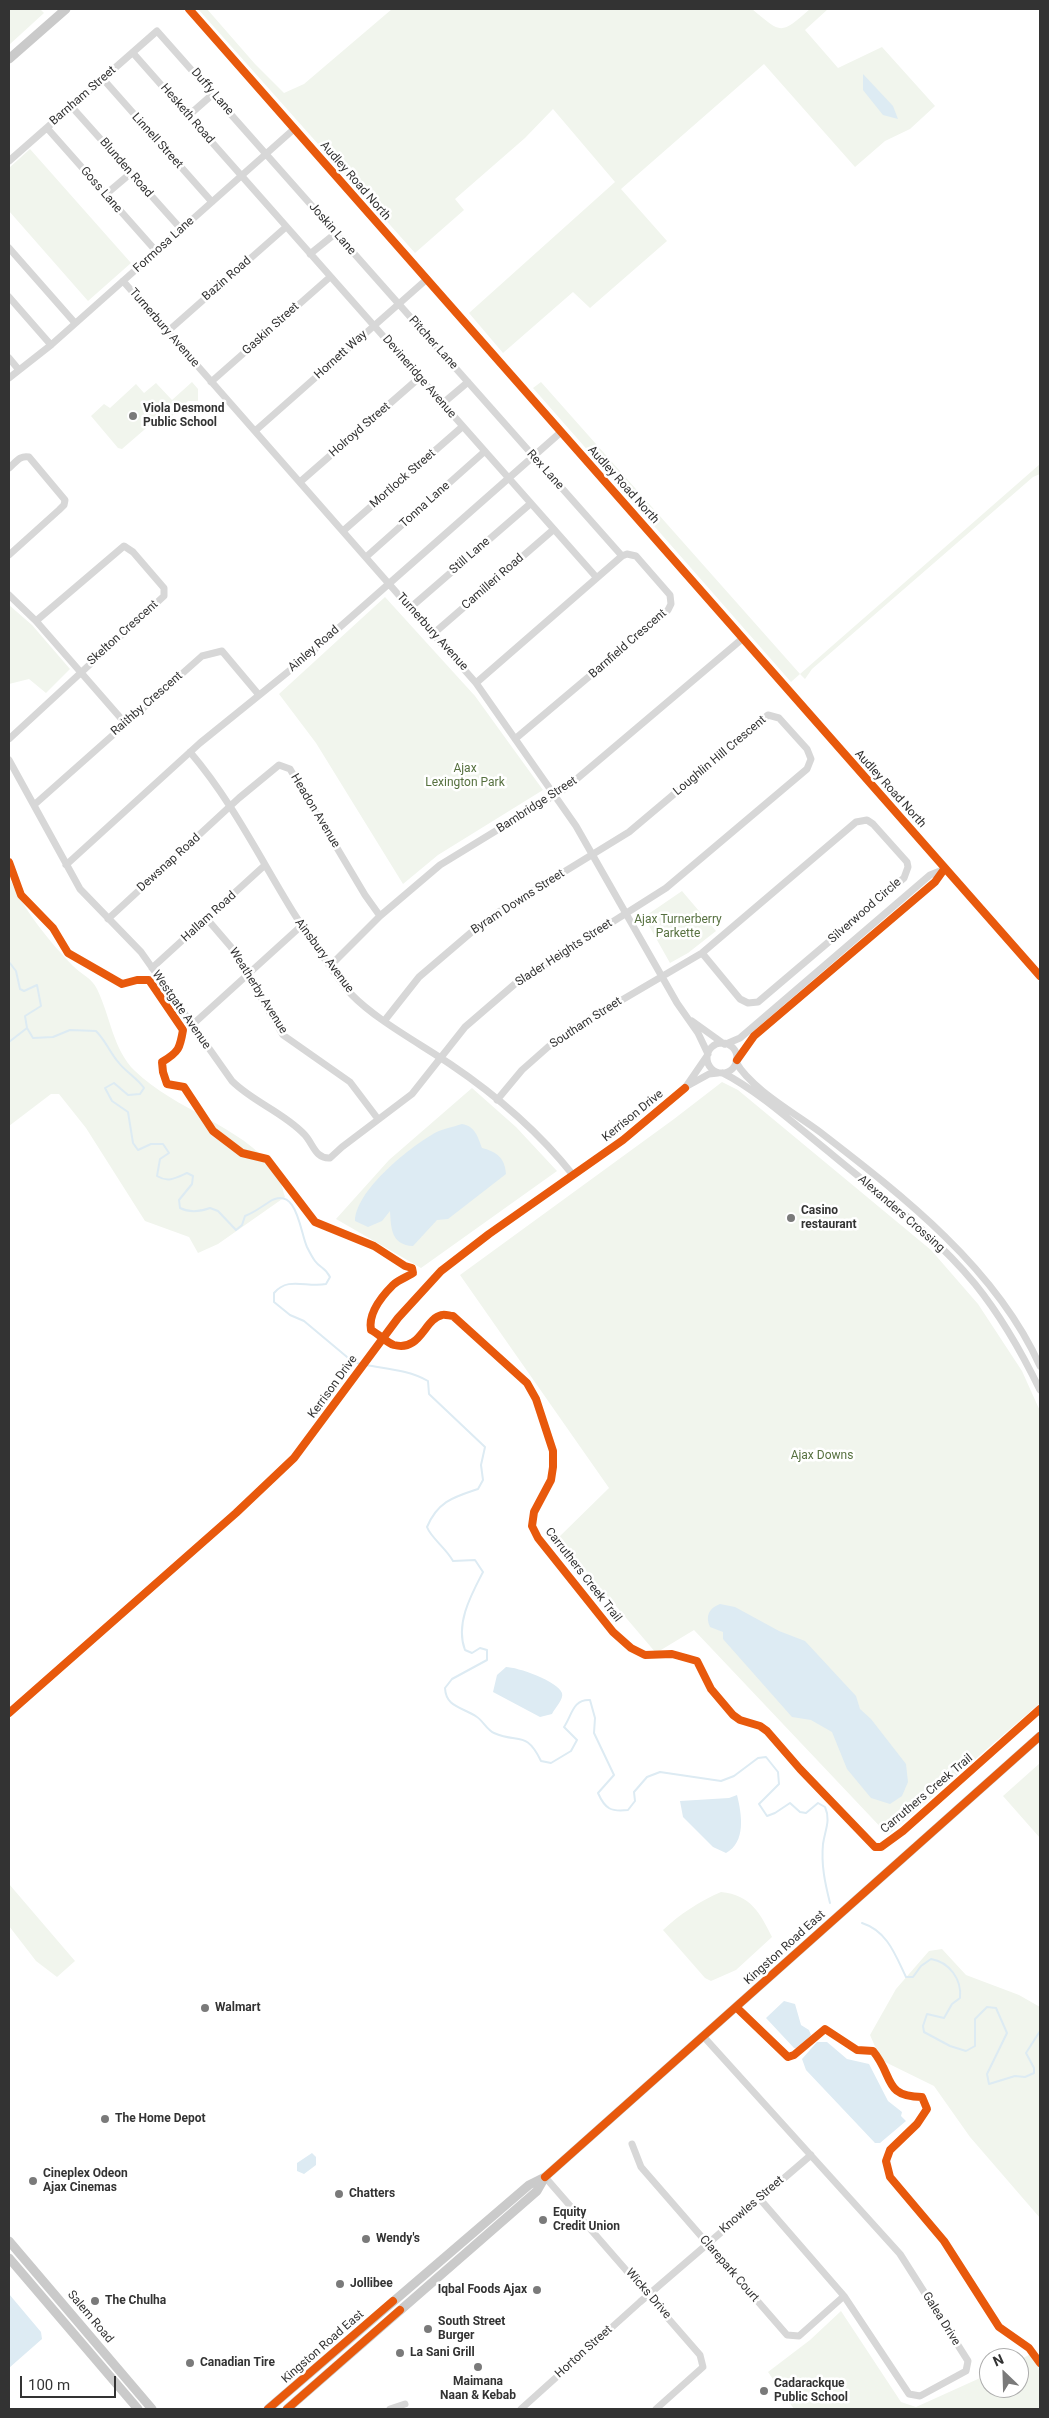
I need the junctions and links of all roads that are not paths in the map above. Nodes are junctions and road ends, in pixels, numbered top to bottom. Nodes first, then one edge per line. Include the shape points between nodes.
1 (66, 9) edge
2 (189, 9) edge
3 (157, 31) joint
4 (132, 53) junction
5 (9, 59) edge
6 (103, 79) junction
7 (213, 94) junction
8 (71, 106) junction
9 (188, 116) junction
10 (47, 128) junction
11 (294, 129) junction
12 (266, 154) junction
13 (10, 158) edge
14 (131, 173) junction
15 (241, 176) junction
16 (106, 195) junction
17 (212, 202) junction
18 (286, 227) junction
19 (181, 229) junction
20 (336, 233) junction
21 (9, 248) edge
22 (156, 251) junction
23 (310, 254) junction
24 (330, 276) junction
25 (428, 279) junction
26 (122, 281) junction
27 (9, 297) edge
28 (399, 305) junction
29 (75, 323) junction
30 (374, 326) junction
31 (167, 332) junction
32 (51, 345) junction
33 (9, 358) edge
34 (19, 370) junction
35 (9, 378) edge
36 (420, 378) junction
37 (211, 382) junction
38 (468, 382) junction
39 (442, 404) junction
40 (462, 427) junction
41 (255, 431) junction
42 (561, 432) junction
43 (484, 452) junction
44 (533, 456) junction
45 (9, 468) edge
46 (508, 478) junction
47 (300, 482) junction
48 (530, 504) junction
49 (553, 530) junction
50 (343, 531) junction
51 (9, 554) edge
52 (622, 556) junction
53 (366, 557) junction
54 (597, 578) junction
55 (388, 583) junction
56 (9, 596) edge
57 (410, 608) junction
58 (36, 621) junction
59 (433, 634) junction
60 (742, 640) junction
61 (81, 672) junction
62 (476, 683) junction
63 (259, 695) junction
64 (125, 723) junction
65 (9, 739) edge
66 (515, 739) junction
67 (190, 752) junction
68 (9, 760) edge
69 (554, 795) junction
70 (34, 805) junction
71 (230, 806) junction
72 (594, 854) junction
73 (66, 865) junction
74 (264, 865) junction
75 (945, 868) junction
76 (626, 914) junction
77 (380, 916) junction
78 (108, 918) junction
79 (207, 919) junction
80 (300, 927) junction
81 (702, 954) junction
82 (330, 966) junction
83 (152, 968) junction
84 (247, 975) junction
85 (662, 976) junction
86 (1040, 976) edge
87 (385, 1020) junction
88 (690, 1020) junction
89 (192, 1026) junction
90 (725, 1044) junction
91 (708, 1055) junction
92 (441, 1058) junction
93 (736, 1061) junction
94 (721, 1073) junction
95 (685, 1088) junction
96 (497, 1100) junction
97 (378, 1119) junction
98 (573, 1175) junction
99 (1040, 1366) edge
100 (1040, 1390) edge
101 (9, 1713) edge
102 (1040, 1736) edge
103 (702, 2036) junction
104 (632, 2144) dead end
105 (811, 2155) junction
106 (545, 2176) junction
107 (759, 2198) junction
108 (9, 2240) edge
109 (707, 2244) junction
110 (9, 2258) edge
111 (648, 2295) junction
112 (844, 2296) junction
113 (405, 2404) dead end
114 (138, 2409) edge
115 (152, 2409) edge
116 (268, 2409) edge
117 (287, 2409) edge
118 (390, 2409) edge
119 (521, 2409) edge
120 (656, 2409) edge

1 - 5 main road
2 - 11 street, Audley Road North
3 - 4 street, Barnham Street
3 - 7 street, Duffy Lane
4 - 6 street, Barnham Street
4 - 9 street, Hesketh Road
6 - 8 street, Barnham Street
6 - 17 street, Linnell Street
7 - 9 street
7 - 12 street, Duffy Lane
8 - 10 street, Barnham Street
8 - 14 street, Blunden Road
9 - 15 street, Hesketh Road
10 - 13 street, Barnham Street
10 - 16 street, Goss Lane
11 - 12 street, Formosa Lane
11 - 25 street, Audley Road North
12 - 15 street, Formosa Lane
12 - 20 street, Joskin Lane
14 - 16 street
14 - 19 street, Blunden Road
15 - 17 street, Formosa Lane
15 - 18 street, Devineridge Avenue
16 - 22 street, Goss Lane
17 - 19 street, Formosa Lane
18 - 23 street, Devineridge Avenue
18 - 31 street, Bazin Road
19 - 22 street, Formosa Lane
20 - 23 street
20 - 28 street, Joskin Lane
21 - 29 street
22 - 26 street, Formosa Lane
23 - 24 street, Devineridge Avenue
24 - 30 street, Devineridge Avenue
24 - 37 street, Gaskin Street
25 - 28 street, Hornett Way
25 - 42 street, Audley Road North
26 - 29 street, Formosa Lane
26 - 31 street, Turnerbury Avenue
27 - 32 street
28 - 30 street, Hornett Way
28 - 38 street, Pitcher Lane
29 - 32 street, Formosa Lane
30 - 36 street, Devineridge Avenue
30 - 41 street, Hornett Way
31 - 37 street, Turnerbury Avenue
32 - 34 street, Formosa Lane
33 - 34 street
34 - 35 street, Formosa Lane
36 - 39 street, Devineridge Avenue
36 - 47 street, Holroyd Street
37 - 41 street, Turnerbury Avenue
38 - 39 street
38 - 44 street, Rex Lane
39 - 40 street, Devineridge Avenue
40 - 43 street, Devineridge Avenue
40 - 50 street, Mortlock Street
41 - 47 street, Turnerbury Avenue
42 - 44 street, Ainley Road
42 - 60 street, Audley Road North
43 - 46 street, Devineridge Avenue
43 - 53 street, Tonna Lane
44 - 46 street, Ainley Road
44 - 52 street, Rex Lane
45 - 51 street via 19,458 29,457 65,500 59,510
46 - 48 street, Devineridge Avenue
46 - 55 street, Ainley Road
47 - 50 street, Turnerbury Avenue
48 - 49 street, Devineridge Avenue
48 - 57 street, Still Lane
49 - 54 street, Devineridge Avenue
49 - 59 street, Camilleri Road
50 - 53 street, Turnerbury Avenue
52 - 54 street
52 - 66 street, Barnfield Crescent via 636,556 670,595 668,610
53 - 55 street, Turnerbury Avenue
54 - 62 street
55 - 57 street, Turnerbury Avenue
55 - 63 street, Ainley Road via 299,664
56 - 58 street
57 - 59 street, Turnerbury Avenue
58 - 61 street
58 - 61 street, Skelton Crescent via 119,548 128,547 138,558 164,588 164,596
59 - 62 street, Turnerbury Avenue
60 - 69 street, Bambridge Street via 588,771
60 - 75 street, Audley Road North
61 - 64 street
61 - 65 street
62 - 66 street, Turnerbury Avenue
63 - 64 street, Raithby Crescent via 222,651 202,656
63 - 67 street, Ainley Road
64 - 70 street, Raithby Crescent
66 - 69 street, Turnerbury Avenue
67 - 71 street, Ainsbury Avenue
67 - 73 street, Ainley Road
68 - 70 street, Westgate Avenue
69 - 72 street, Turnerbury Avenue
69 - 77 street, Bambridge Street via 451,858
70 - 73 street, Westgate Avenue
71 - 74 street, Ainsbury Avenue
71 - 77 street, Headon Avenue via 274,768 284,766 290,769
71 - 78 street, Dewsnap Road
72 - 76 street, Turnerbury Avenue
72 - 76 street, Loughlin Hill Crescent via 629,832 768,715 779,718 810,754 810,764 800,775 666,888
72 - 87 street, Byram Downs Street via 474,930 419,977
73 - 78 street, Westgate Avenue via 80,889
74 - 79 street, Hallam Road
74 - 80 street, Ainsbury Avenue
75 - 86 street, Audley Road North
75 - 90 street via 930,875 740,1038
75 - 93 street via 935,882 754,1036
76 - 85 street, Turnerbury Avenue
76 - 92 street, Slader Heights Street via 526,975 465,1027
77 - 82 street, Bambridge Street
78 - 83 street, Westgate Avenue
79 - 83 street, Hallam Road
79 - 84 street, Weatherby Avenue via 231,947
80 - 82 street, Ainsbury Avenue
80 - 84 street
81 - 81 street, Silverwood Circle via 740,1000 758,1002 904,878 908,867 906,862 873,824 867,820 856,822
81 - 85 street, Silverwood Circle
82 - 87 street, Ainsbury Avenue via 357,1000
83 - 89 street, Westgate Avenue
84 - 89 street
84 - 97 street, Weatherby Avenue via 283,1035 350,1082
85 - 88 street, Turnerbury Avenue
85 - 96 street, Southam Street via 570,1031 522,1070
87 - 92 street, Ainsbury Avenue
88 - 90 street, Turnerbury Avenue
88 - 91 street, Turnerbury Avenue
89 - 97 street, Westgate Avenue via 232,1081 306,1135 323,1158 330,1158
90 - 91 street via 715,1045
90 - 93 street via 735,1051
91 - 94 street via 711,1068
91 - 95 street, Kerrison Drive
92 - 96 street, Ainsbury Avenue
92 - 97 street, Westgate Avenue via 412,1094
93 - 94 street via 732,1068
93 - 99 street, Alexanders Crossing via 748,1079 821,1133 960,1252 1001,1300
94 - 95 street, Kerrison Drive via 709,1074
94 - 100 street, Alexanders Crossing via 741,1083 812,1139 911,1221 959,1266 998,1314
95 - 98 street, Kerrison Drive via 623,1140
96 - 98 street, Ainsbury Avenue via 536,1132
98 - 101 street, Kerrison Drive via 455,1259 395,1322 294,1458
102 - 103 main road, Kingston Road East
103 - 105 street, Galea Drive
103 - 106 main road, Kingston Road East
104 - 109 street, Clarepark Court via 640,2167
105 - 107 street, Knowles Street
105 - 112 street, Galea Drive via 900,2254 968,2361 966,2371 920,2396 909,2394
106 - 111 street, Wicks Drive
106 - 116 main road, Kingston Road East via 529,2185
106 - 117 main road, Kingston Road East via 537,2191
107 - 109 street, Knowles Street
107 - 112 street, Galea Drive
108 - 115 main road, Salem Road
109 - 111 street, Knowles Street
109 - 112 street, Clarepark Court via 787,2335 799,2336
110 - 114 main road, Salem Road
111 - 119 street, Horton Street
111 - 120 street, Wicks Drive via 700,2355 703,2367
113 - 118 street

